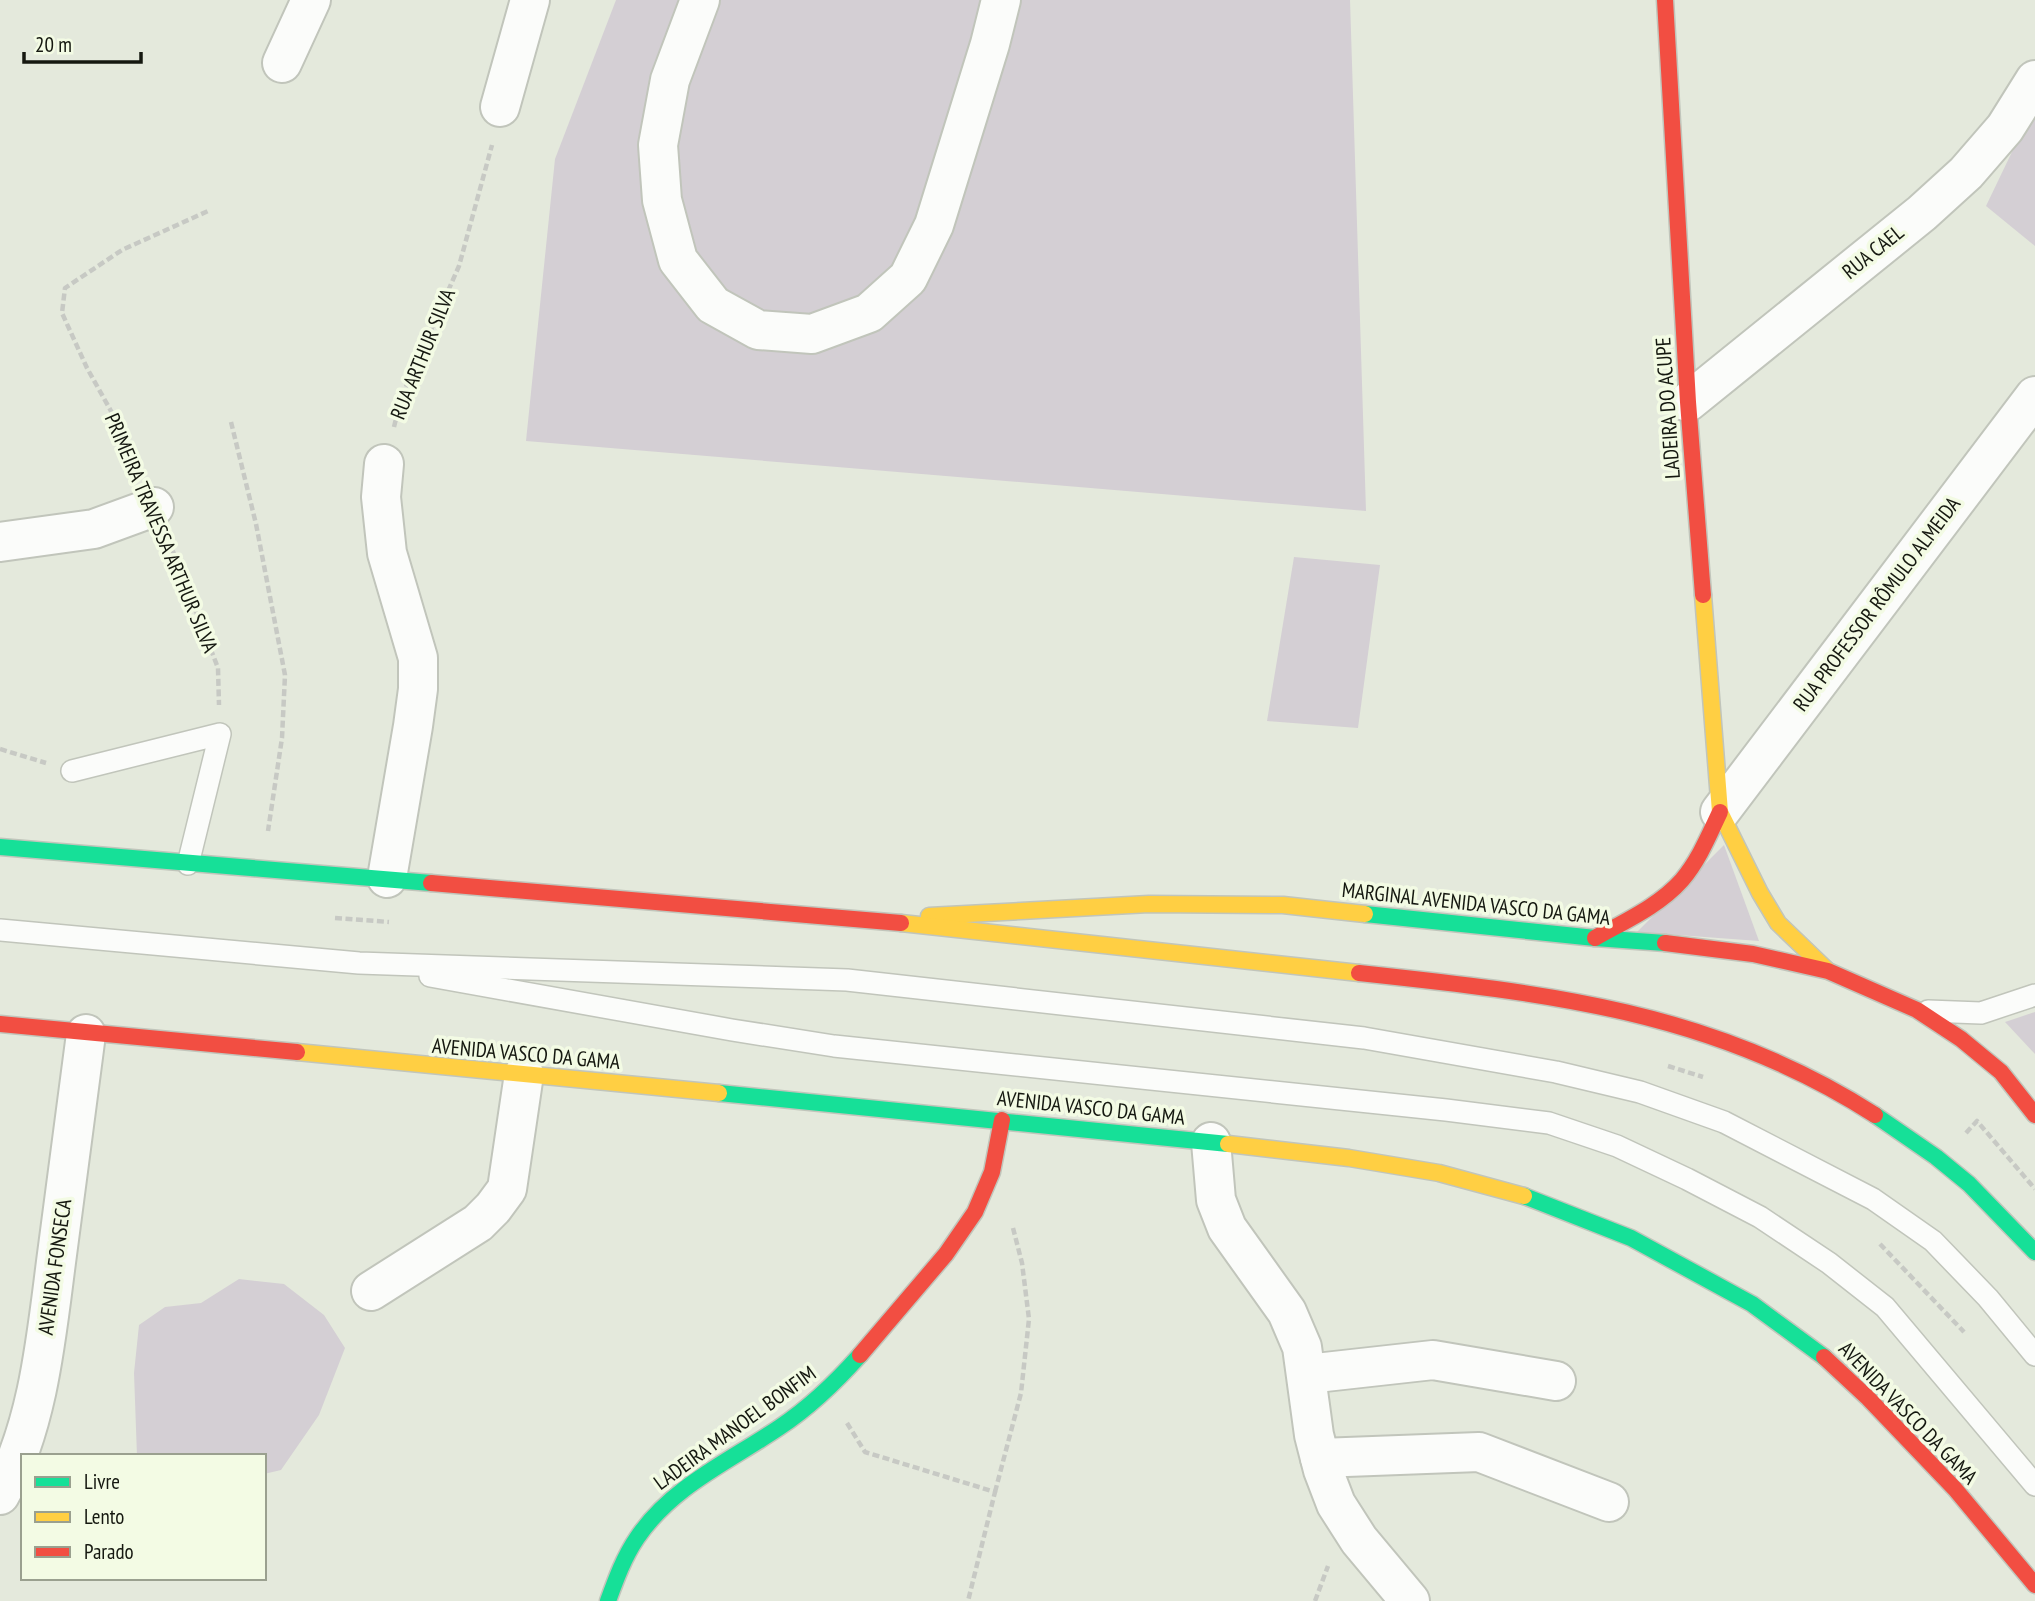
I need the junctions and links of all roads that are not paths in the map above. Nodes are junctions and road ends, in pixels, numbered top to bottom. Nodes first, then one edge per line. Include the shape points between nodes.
1 (311, 0) edge
2 (530, 0) edge
3 (700, 0) edge
4 (1001, 0) edge
5 (1665, 0) edge
6 (282, 64) dead end
7 (2035, 80) edge
8 (500, 107) road end
9 (2035, 396) edge
10 (1688, 402) junction
11 (384, 464) road end
12 (154, 507) road end
13 (0, 542) edge
14 (72, 771) dead end
15 (1720, 812) junction
16 (0, 847) edge
17 (188, 864) junction
18 (387, 878) junction
19 (862, 919) junction
20 (0, 930) edge
21 (1595, 938) junction
22 (359, 963) junction
23 (1828, 971) junction
24 (2035, 995) edge
25 (1917, 1010) junction
26 (0, 1024) edge
27 (86, 1034) junction
28 (524, 1074) junction
29 (2035, 1115) edge
30 (1002, 1120) junction
31 (1211, 1142) junction
32 (2035, 1252) edge
33 (371, 1291) dead end
34 (2035, 1355) edge
35 (1307, 1374) junction
36 (1556, 1381) dead end
37 (1320, 1458) junction
38 (2035, 1485) edge
39 (0, 1495) edge
40 (1609, 1502) dead end
41 (2035, 1585) edge
42 (608, 1601) edge
43 (1410, 1601) edge

1 - 6 street
2 - 8 street
3 - 4 street via 670,80 658,145 662,200 678,260 713,304 758,330 812,334 869,313 908,278 934,225
5 - 10 main road, LADEIRA DO ACUPE
7 - 10 street, RUA CAEL via 2005,128 1966,173
9 - 15 street, RUA PROFESSOR RÔMULO ALMEIDA
10 - 15 main road, LADEIRA DO ACUPE
11 - 18 street via 381,497 387,553 418,658 418,690
12 - 13 street via 93,529
14 - 17 lane via 220,734
15 - 21 main road via 1689,871 1675,887
15 - 23 main road, LADEIRA DO ACUPE via 1778,923
16 - 17 main road
17 - 18 main road
18 - 19 main road
19 - 21 main road, MARGINAL AVENIDA VASCO DA GAMA via 1149,904 1283,905
19 - 32 main road via 1486,987 1664,1021 1752,1051 1818,1082 1884,1121 1969,1185
20 - 22 lane
21 - 23 main road, MARGINAL AVENIDA VASCO DA GAMA via 1741,952
22 - 34 lane via 847,980 1364,1038 1556,1072 1640,1092 1724,1122 1873,1199 1933,1241
22 - 38 lane via 834,1046 1549,1123 1618,1146 1688,1179 1760,1217 1829,1263 1885,1307
23 - 25 main road, MARGINAL AVENIDA VASCO DA GAMA
24 - 25 lane via 1981,1013
25 - 29 main road, MARGINAL AVENIDA VASCO DA GAMA via 2001,1072
26 - 27 main road, AVENIDA VASCO DA GAMA
27 - 28 main road, AVENIDA VASCO DA GAMA
27 - 39 street, AVENIDA FONSECA via 44,1355 29,1419
28 - 30 main road, AVENIDA VASCO DA GAMA
28 - 33 street via 507,1189 478,1223
30 - 31 main road, AVENIDA VASCO DA GAMA
30 - 42 main road, LADEIRA MANOEL BONFIM via 995,1164 965,1229 864,1353 782,1425 669,1499 628,1551
31 - 35 street via 1216,1200 1227,1228 1287,1312 1302,1347
31 - 41 main road, AVENIDA VASCO DA GAMA via 1439,1173 1524,1196 1631,1238 1752,1304 1816,1350 1955,1489
35 - 36 street via 1433,1360
35 - 37 street
37 - 40 street via 1479,1452
37 - 43 street via 1336,1504

